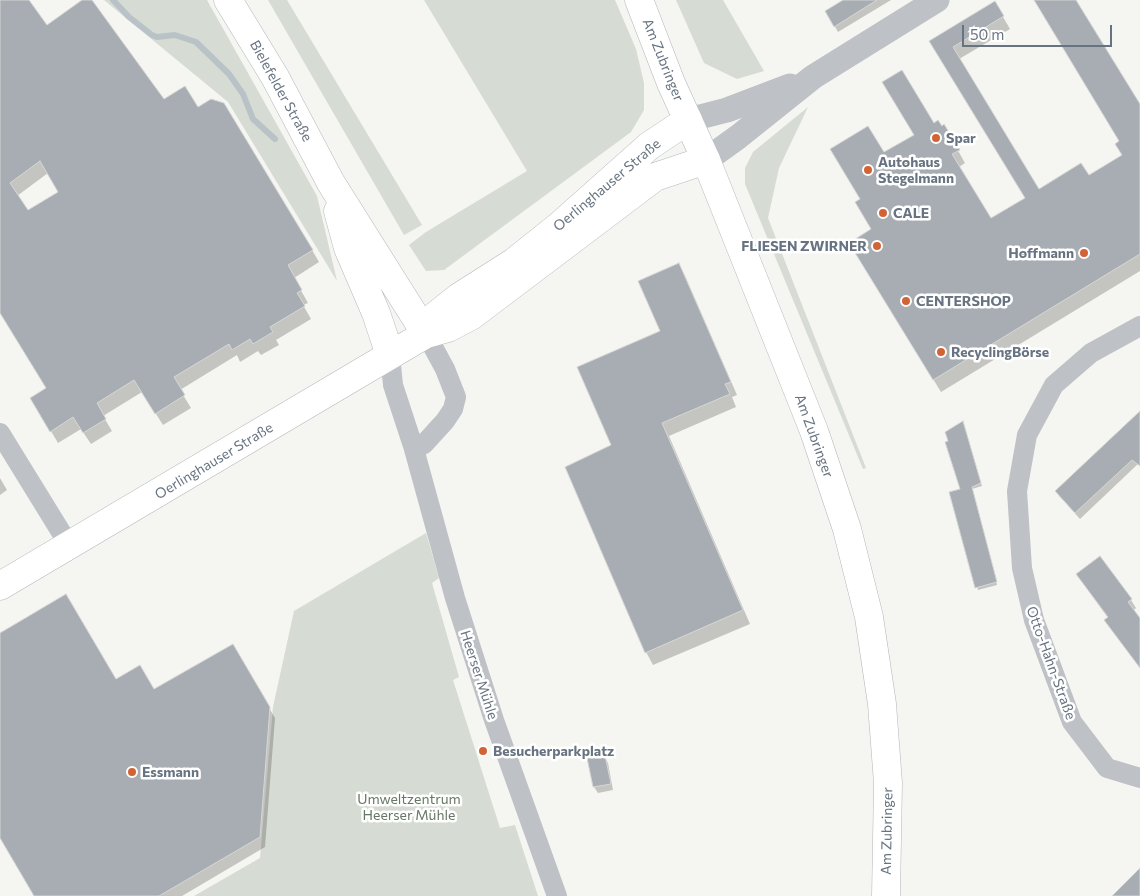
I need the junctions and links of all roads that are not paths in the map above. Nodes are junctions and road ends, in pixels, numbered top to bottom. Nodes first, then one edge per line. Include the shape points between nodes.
1 (228, 0) edge
2 (639, 0) edge
3 (937, 0) edge
4 (813, 77) junction
5 (688, 120) junction
6 (706, 160) junction
7 (331, 183) junction
8 (1140, 326) edge
9 (426, 334) junction
10 (390, 355) junction
11 (0, 433) edge
12 (414, 449) junction
13 (69, 545) junction
14 (0, 586) edge
15 (1140, 778) edge
16 (557, 896) edge
17 (886, 896) edge

1 - 7 main road, Bielefelder Straße via 275,77
2 - 5 main road, Am Zubringer
3 - 4 street, Oerlinghauser Straße
4 - 5 street, Oerlinghauser Straße via 727,110
4 - 6 street, Oerlinghauser Straße
5 - 6 main road, Am Zubringer
5 - 9 main road, Oerlinghauser Straße via 649,146 514,262 435,316
6 - 9 main road, Oerlinghauser Straße via 655,177 471,316 448,328
6 - 17 main road, Am Zubringer via 814,431 847,529 867,608 882,704 888,783
7 - 9 main road, Bielefelder Straße
7 - 10 main road, Bielefelder Straße via 348,248
8 - 15 street, Otto-Hahn-Straße via 1091,353 1054,385 1027,436 1017,491 1022,568 1034,620 1072,722 1107,768
9 - 10 main road, Oerlinghauser Straße
9 - 12 street via 456,398 445,421 424,444
10 - 12 street, Heerser Mühle via 393,385
10 - 13 main road, Oerlinghauser Straße
11 - 13 street
12 - 16 street, Heerser Mühle via 455,598 494,720
13 - 14 main road, Oerlinghauser Straße

